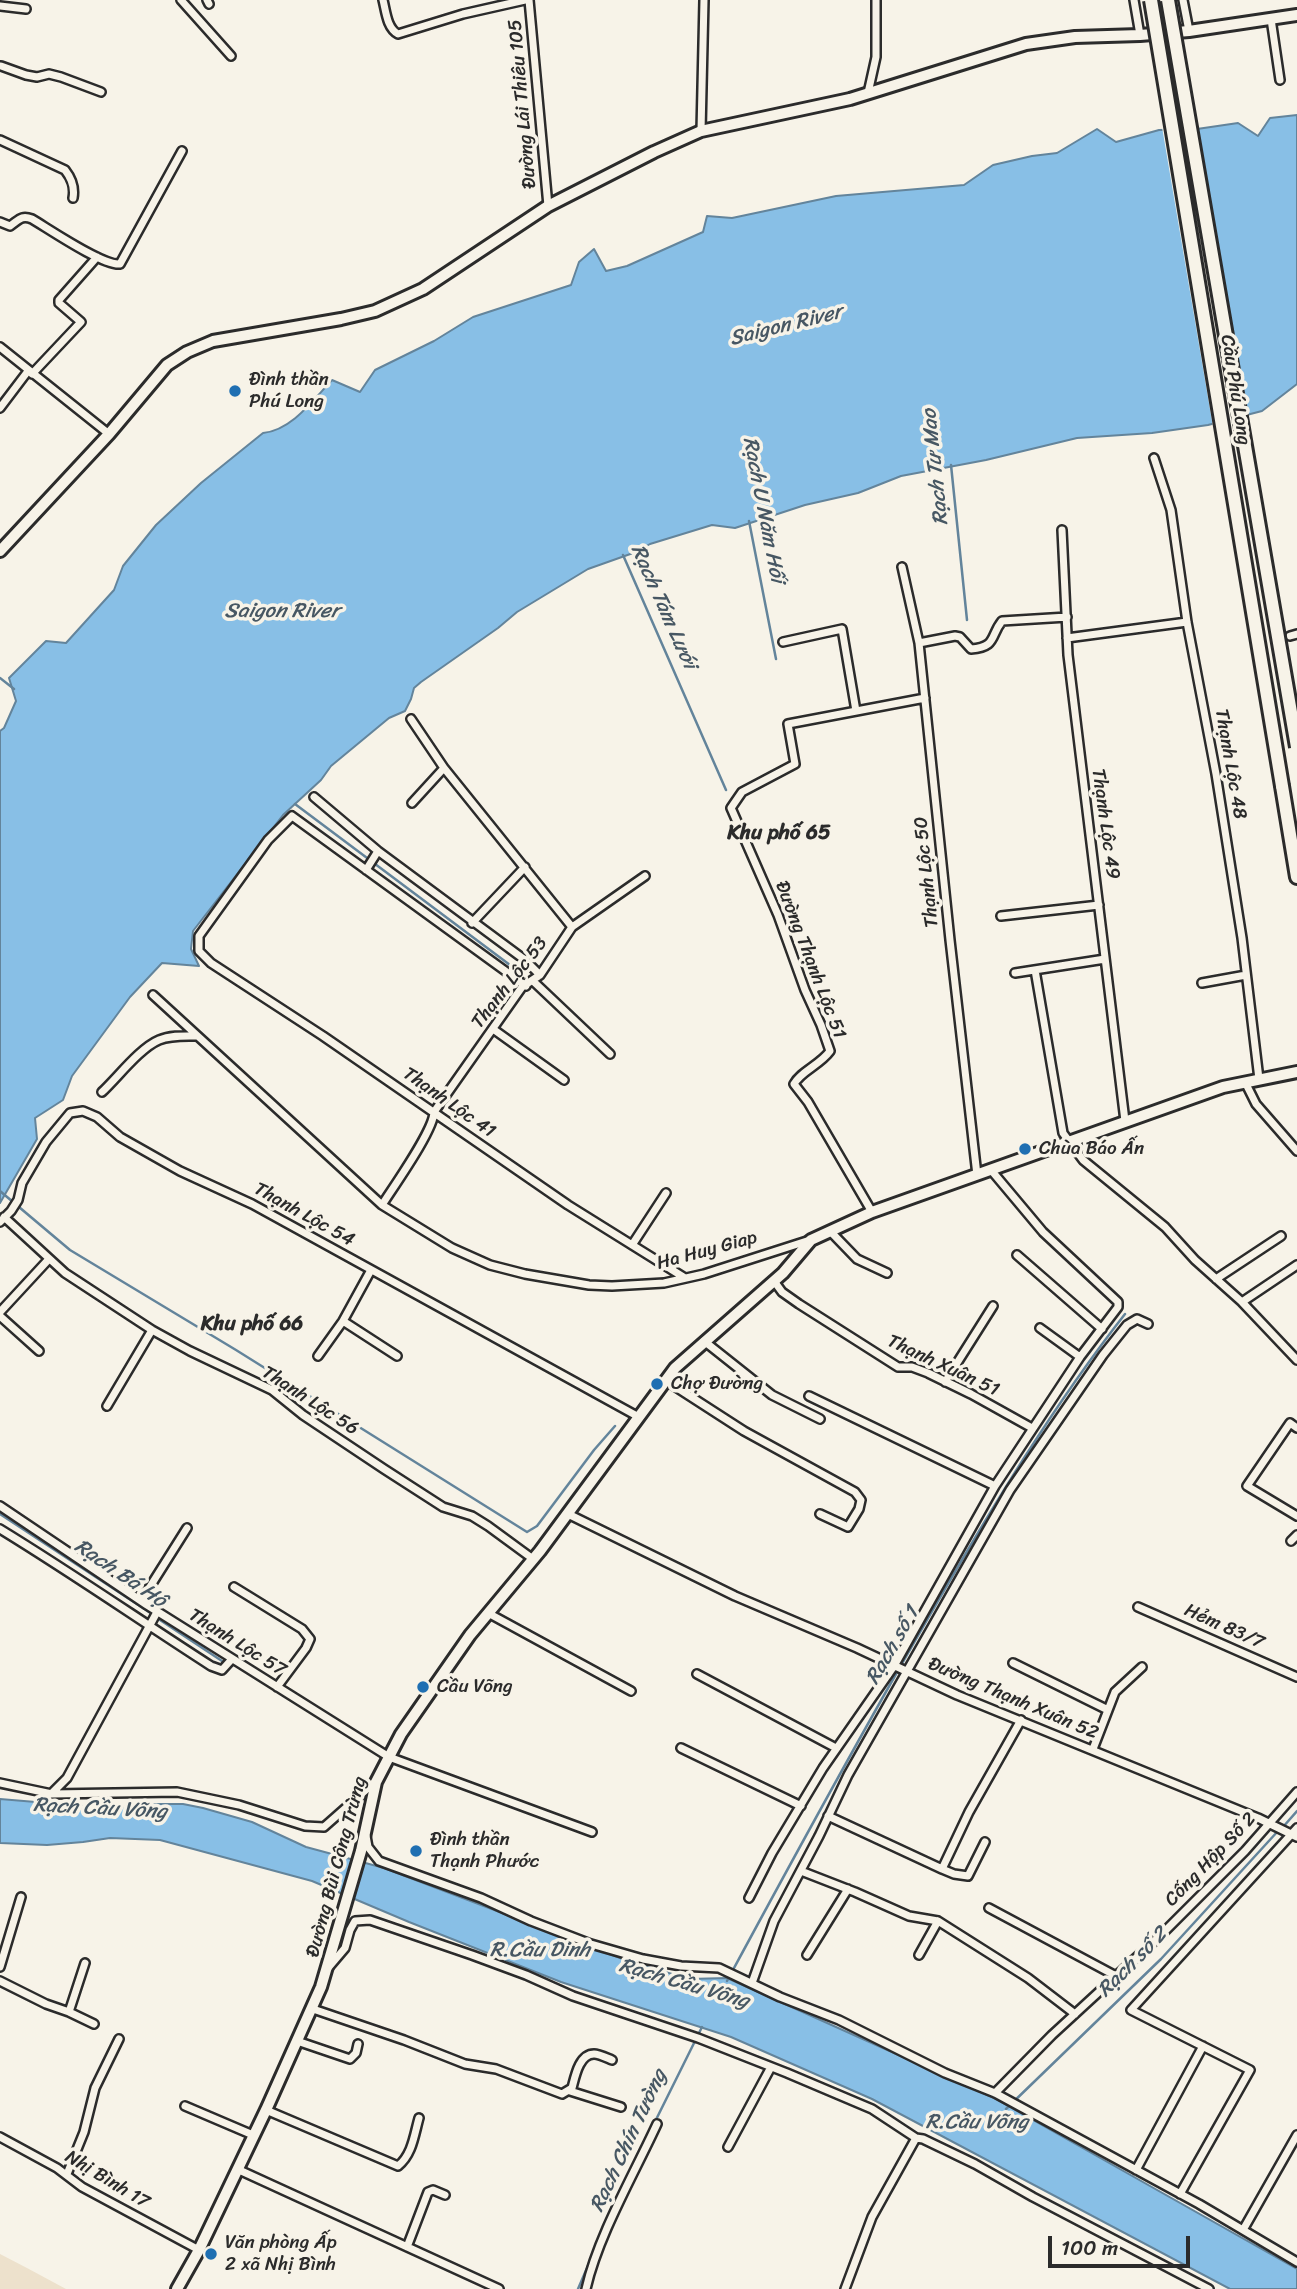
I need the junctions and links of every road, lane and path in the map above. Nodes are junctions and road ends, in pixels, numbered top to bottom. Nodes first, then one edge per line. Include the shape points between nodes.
1 (181, 0) edge
2 (383, 0) edge
3 (527, 0) edge
4 (704, 0) edge
5 (876, 0) edge
6 (1135, 0) edge
7 (1151, 0) edge
8 (1168, 0) edge
9 (1184, 0) edge
10 (0, 6) edge
11 (26, 9) dead end
12 (1297, 15) edge
13 (1271, 19) junction
14 (1189, 31) junction
15 (1140, 35) junction
16 (231, 56) dead end
17 (0, 67) edge
18 (1280, 80) dead end
19 (102, 92) dead end
20 (868, 93) junction
21 (701, 131) junction
22 (0, 140) edge
23 (182, 151) dead end
24 (73, 198) dead end
25 (548, 206) junction
26 (0, 222) edge
27 (97, 257) junction
28 (0, 347) edge
29 (30, 373) junction
30 (0, 408) edge
31 (109, 434) junction
32 (1154, 458) dead end
33 (1062, 530) dead end
34 (0, 551) edge
35 (902, 567) dead end
36 (1067, 617) junction
37 (1187, 622) junction
38 (1067, 638) junction
39 (783, 642) dead end
40 (919, 643) junction
41 (925, 698) junction
42 (856, 711) junction
43 (411, 719) dead end
44 (1297, 747) edge
45 (444, 768) junction
46 (314, 797) dead end
47 (412, 803) dead end
48 (378, 852) junction
49 (524, 866) junction
50 (366, 869) junction
51 (645, 876) dead end
52 (1297, 877) edge
53 (1099, 905) junction
54 (1001, 916) dead end
55 (472, 923) junction
56 (572, 927) junction
57 (1105, 959) junction
58 (1035, 970) junction
59 (1014, 973) dead end
60 (540, 975) junction
61 (1246, 975) junction
62 (1202, 983) dead end
63 (529, 984) junction
64 (153, 995) dead end
65 (493, 1029) junction
66 (197, 1036) junction
67 (610, 1054) dead end
68 (1297, 1072) edge
69 (1259, 1079) junction
70 (564, 1080) dead end
71 (1245, 1082) junction
72 (103, 1093) dead end
73 (434, 1115) junction
74 (1125, 1121) junction
75 (1068, 1141) junction
76 (1297, 1151) edge
77 (991, 1170) junction
78 (977, 1175) junction
79 (666, 1193) dead end
80 (382, 1205) junction
81 (872, 1212) junction
82 (2, 1219) edge
83 (830, 1231) junction
84 (1281, 1236) dead end
85 (811, 1240) junction
86 (632, 1245) junction
87 (1017, 1255) dead end
88 (49, 1259) junction
89 (1297, 1265) edge
90 (371, 1270) junction
91 (887, 1273) dead end
92 (685, 1278) junction
93 (1216, 1279) junction
94 (774, 1281) junction
95 (1242, 1302) junction
96 (993, 1306) dead end
97 (0, 1314) edge
98 (343, 1321) junction
99 (1148, 1324) dead end
100 (1040, 1328) dead end
101 (1102, 1329) junction
102 (152, 1330) junction
103 (704, 1341) junction
104 (39, 1351) dead end
105 (318, 1356) dead end
106 (397, 1356) dead end
107 (1080, 1357) junction
108 (1297, 1360) edge
109 (665, 1380) junction
110 (945, 1382) junction
111 (809, 1396) dead end
112 (107, 1406) dead end
113 (637, 1416) junction
114 (820, 1419) dead end
115 (1032, 1428) junction
116 (1297, 1428) edge
117 (995, 1486) junction
118 (0, 1506) edge
119 (568, 1514) junction
120 (820, 1514) dead end
121 (1297, 1516) edge
122 (187, 1528) dead end
123 (0, 1529) edge
124 (533, 1559) junction
125 (234, 1587) dead end
126 (141, 1601) junction
127 (1138, 1607) dead end
128 (157, 1612) junction
129 (488, 1613) junction
130 (151, 1624) junction
131 (232, 1659) junction
132 (1013, 1663) dead end
133 (894, 1665) junction
134 (1142, 1667) dead end
135 (906, 1671) junction
136 (697, 1674) dead end
137 (1297, 1677) edge
138 (277, 1687) junction
139 (631, 1691) dead end
140 (1108, 1710) junction
141 (1021, 1720) junction
142 (681, 1748) dead end
143 (836, 1748) junction
144 (1093, 1749) junction
145 (389, 1757) junction
146 (376, 1782) junction
147 (0, 1783) edge
148 (1297, 1792) edge
149 (52, 1794) junction
150 (801, 1805) junction
151 (828, 1816) junction
152 (1268, 1823) junction
153 (365, 1828) junction
154 (592, 1832) dead end
155 (1295, 1833) edge
156 (985, 1842) dead end
157 (942, 1869) junction
158 (801, 1871) junction
159 (848, 1889) junction
160 (21, 1897) dead end
161 (749, 1898) dead end
162 (989, 1908) dead end
163 (938, 1921) junction
164 (807, 1955) dead end
165 (919, 1955) dead end
166 (85, 1963) dead end
167 (0, 1967) edge
168 (327, 1969) junction
169 (1116, 1976) junction
170 (0, 1981) edge
171 (752, 1983) junction
172 (313, 2008) junction
173 (69, 2012) junction
174 (1075, 2014) junction
175 (94, 2024) dead end
176 (119, 2039) dead end
177 (297, 2041) junction
178 (358, 2044) dead end
179 (1203, 2046) junction
180 (612, 2060) dead end
181 (771, 2067) junction
182 (570, 2091) junction
183 (995, 2094) junction
184 (186, 2106) dead end
185 (621, 2107) dead end
186 (266, 2110) junction
187 (419, 2118) dead end
188 (657, 2124) dead end
189 (253, 2135) junction
190 (1297, 2135) edge
191 (0, 2137) edge
192 (916, 2138) junction
193 (728, 2147) dead end
194 (237, 2169) junction
195 (1136, 2169) junction
196 (66, 2174) junction
197 (1180, 2194) junction
198 (445, 2195) dead end
199 (1243, 2230) junction
200 (407, 2247) junction
201 (198, 2250) junction
202 (1297, 2262) edge
203 (177, 2289) edge
204 (499, 2289) edge
205 (586, 2289) edge
206 (845, 2289) edge
207 (1209, 2289) edge

1 - 16 street
2 - 3 street via 389,24 398,34
3 - 25 street, Đường Lái Thiêu 105
4 - 21 street
5 - 20 street via 876,57
6 - 15 street
7 - 52 main road, Cầu Phú Long, bridge
8 - 44 main road, Cầu Phú Long, bridge
9 - 14 street
10 - 11 street
12 - 13 street
13 - 14 street
13 - 18 street
14 - 15 street
15 - 20 street via 1026,44
17 - 19 street via 37,77 49,74
20 - 21 street
21 - 25 street
22 - 24 street via 65,170 73,184
23 - 27 street via 125,258 116,265
25 - 31 street via 423,289 375,311 213,341 187,352 167,365
26 - 27 street via 10,226 24,216
27 - 29 street via 59,303 81,322
28 - 29 street
29 - 30 street
29 - 31 street
31 - 34 street
32 - 37 street, Thạnh Lộc 48 via 1171,510
33 - 36 street, Thạnh Lộc 49
35 - 40 street, Thạnh Lộc 50
36 - 38 street, Thạnh Lộc 49
36 - 40 street via 1002,621 994,638 977,648 971,649 955,636
37 - 38 street
37 - 61 street, Thạnh Lộc 48 via 1216,774
38 - 53 street, Thạnh Lộc 49
39 - 42 street via 842,629
40 - 41 street, Thạnh Lộc 50
41 - 42 street
41 - 78 street, Thạnh Lộc 50
42 - 81 street, Đường Thạnh Lộc 51 via 789,724 795,764 742,792 731,808 830,1051 794,1084
43 - 45 street
45 - 47 street
45 - 49 street
46 - 48 street
48 - 50 street
48 - 55 street
49 - 55 street
49 - 56 street
50 - 63 street
50 - 73 street, Thạnh Lộc 41 via 292,816 268,840 199,936 199,951
51 - 56 street, Thạnh Lộc 53
53 - 54 street
53 - 57 street, Thạnh Lộc 49
55 - 60 street
56 - 60 street, Thạnh Lộc 53
57 - 58 street
57 - 74 street, Thạnh Lộc 49
58 - 59 street
58 - 75 street
60 - 63 street, Thạnh Lộc 53
61 - 62 street
61 - 69 street, Thạnh Lộc 48
63 - 65 street, Thạnh Lộc 53
63 - 67 street
64 - 66 street, Ha Huy Giap
65 - 70 street
65 - 73 street, Thạnh Lộc 53
66 - 72 street via 159,1040
66 - 80 street, Ha Huy Giap
68 - 69 street, Ha Huy Giap
69 - 71 street, Ha Huy Giap
71 - 74 street, Ha Huy Giap
71 - 76 street via 1256,1104
73 - 80 street, Thạnh Lộc 53
73 - 86 street, Thạnh Lộc 41
74 - 75 street, Ha Huy Giap
75 - 77 street, Ha Huy Giap
75 - 93 street via 1083,1160 1165,1227
77 - 78 street, Ha Huy Giap
77 - 101 street via 1043,1232 1118,1302
78 - 81 street, Ha Huy Giap
79 - 86 street
80 - 92 street, Ha Huy Giap via 452,1248 525,1274 612,1286
81 - 83 street, Ha Huy Giap
82 - 88 street, Thạnh Lộc 56
82 - 90 street, Thạnh Lộc 54 via 18,1200 22,1183 46,1142 70,1112 83,1111 180,1171 252,1204
83 - 85 street, Ha Huy Giap
83 - 91 street via 857,1259
84 - 93 street
85 - 92 street, Ha Huy Giap
85 - 94 street, Đường Bùi Công Trừng
86 - 92 street, Thạnh Lộc 41
87 - 101 street
88 - 97 street
88 - 102 street, Thạnh Lộc 56
89 - 95 street
90 - 98 street
90 - 113 street, Thạnh Lộc 54
93 - 95 street
94 - 103 street, Đường Bùi Công Trừng
94 - 110 street, Thạnh Xuân 51 via 799,1304 898,1367 912,1367
95 - 108 street
96 - 110 street
97 - 104 street
98 - 105 street
98 - 106 street
99 - 135 street via 1132,1320 1103,1355 1010,1490
100 - 107 street
101 - 107 street
102 - 112 street
102 - 124 street, Thạnh Lộc 56 via 272,1390 384,1469 443,1507 472,1516
103 - 109 street, Đường Bùi Công Trừng
103 - 114 street via 772,1395
107 - 115 street
109 - 113 street, Đường Bùi Công Trừng
109 - 120 street via 744,1432 855,1492 861,1500 848,1527
110 - 115 street, Thạnh Xuân 51
111 - 117 street
113 - 119 street, Đường Bùi Công Trừng
115 - 117 street
116 - 121 street via 1290,1423 1247,1486
117 - 133 street
118 - 126 street, Thạnh Lộc 57
119 - 124 street, Đường Bùi Công Trừng
119 - 133 street, Đường Thạnh Xuân 52 via 735,1596
122 - 126 street
123 - 130 street
124 - 129 street, Đường Bùi Công Trừng
125 - 138 street via 302,1629 310,1639
126 - 128 street, Thạnh Lộc 57
127 - 137 street, Hẻm 83/7
128 - 130 street
128 - 131 street, Thạnh Lộc 57
129 - 139 street
129 - 145 street, Đường Bùi Công Trừng
130 - 131 street via 211,1666 222,1670
130 - 149 street via 67,1778
131 - 138 street, Thạnh Lộc 57
132 - 140 street
133 - 135 street, Đường Thạnh Xuân 52
133 - 143 street
134 - 140 street via 1115,1692
135 - 141 street, Đường Thạnh Xuân 52
135 - 151 street
136 - 143 street
138 - 145 street, Thạnh Lộc 57
140 - 144 street
141 - 144 street, Đường Thạnh Xuân 52
141 - 157 street
142 - 150 street
143 - 150 street
144 - 152 street, Đường Thạnh Xuân 52
145 - 146 street, Đường Bùi Công Trừng
145 - 154 street, Thạnh Lộc 57
146 - 149 street via 324,1826 305,1826 177,1792
146 - 153 street, Đường Bùi Công Trừng
147 - 149 street
148 - 152 street, Cống Hộp Số 2
150 - 161 street
151 - 157 street
151 - 158 street
152 - 155 street, Đường Thạnh Xuân 52
152 - 169 street, Cống Hộp Số 2
153 - 168 street, Đường Bùi Công Trừng
153 - 171 street via 368,1847 379,1861 591,1944 643,1959 719,1968
155 - 179 street via 1131,2010
156 - 157 street via 968,1876
158 - 159 street
158 - 171 street via 774,1921
159 - 163 street via 909,1916
159 - 164 street
160 - 167 street
162 - 169 street
163 - 165 street
163 - 174 street
166 - 173 street
168 - 172 street, Đường Bùi Công Trừng
168 - 181 street via 345,1948 355,1921 370,1920
169 - 174 street, Cống Hộp Số 2
170 - 173 street
171 - 183 street
172 - 177 street, Đường Bùi Công Trừng
172 - 182 street via 465,2064 496,2068 562,2094
173 - 175 street
174 - 183 street, Cống Hộp Số 2
176 - 196 street via 95,2088 84,2132
177 - 178 street via 351,2059
177 - 186 street, Đường Bùi Công Trừng
179 - 195 street
179 - 197 street via 1250,2070
180 - 182 street via 594,2054 584,2058
181 - 192 street via 873,2109
181 - 193 street
182 - 185 street
183 - 195 street
184 - 189 street
186 - 187 street via 398,2166 412,2146
186 - 189 street, Đường Bùi Công Trừng
188 - 205 street via 612,2219
189 - 194 street, Đường Bùi Công Trừng
190 - 199 street
191 - 196 street, Nhị Bình 17
192 - 206 street via 872,2217
192 - 207 street via 975,2164
194 - 200 street
194 - 201 street, Đường Bùi Công Trừng
195 - 197 street
196 - 201 street, Nhị Bình 17
197 - 199 street
198 - 200 street via 428,2192
199 - 202 street
200 - 204 street
201 - 203 street, Đường Bùi Công Trừng

